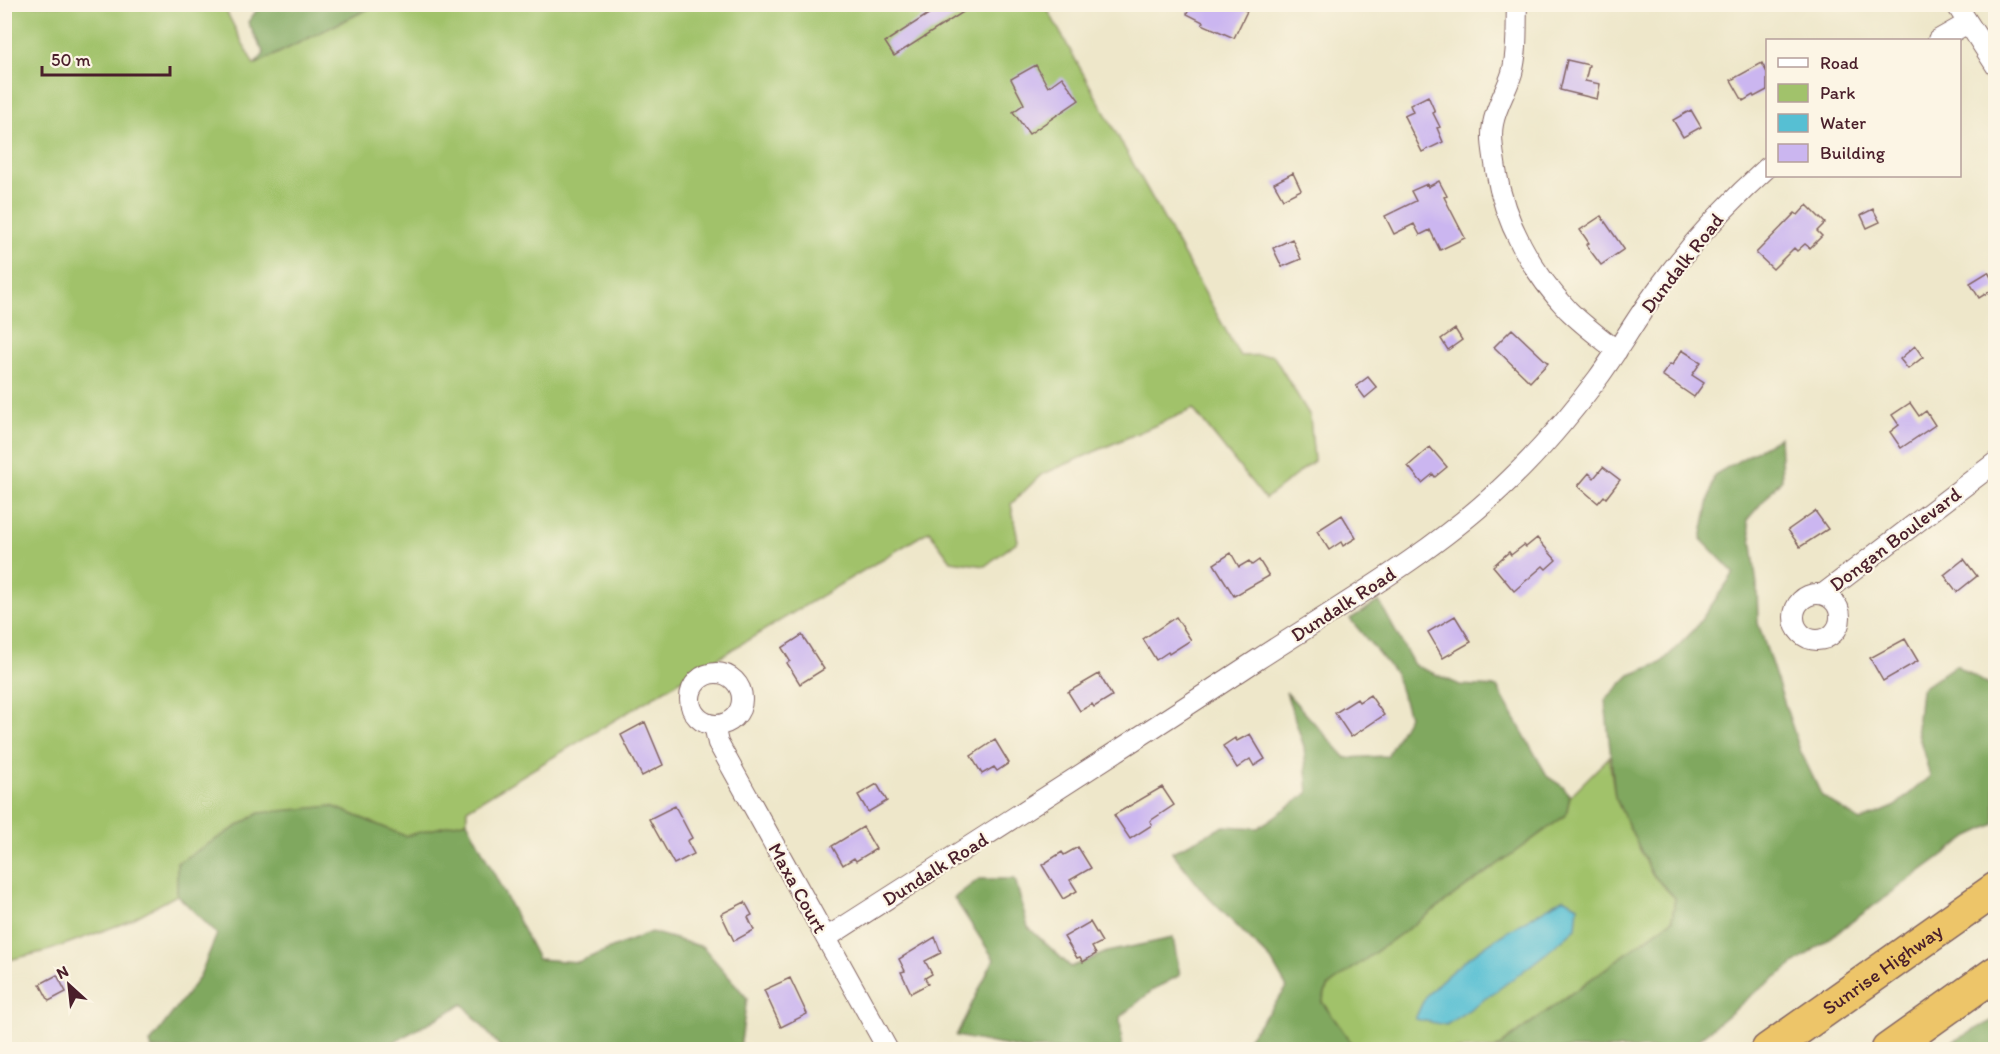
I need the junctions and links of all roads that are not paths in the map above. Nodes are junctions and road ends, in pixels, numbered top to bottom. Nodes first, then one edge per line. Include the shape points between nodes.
1 (1517, 4) edge
2 (1956, 4) edge
3 (1968, 23) junction
4 (1940, 39) edge
5 (1995, 66) edge
6 (1766, 168) edge
7 (1617, 351) junction
8 (1995, 462) edge
9 (1823, 594) dead end
10 (714, 725) dead end
11 (1995, 889) edge
12 (826, 938) junction
13 (1995, 973) edge
14 (888, 1050) edge
15 (1768, 1050) edge
16 (1888, 1050) edge

1 - 7 street via 1515,56 1493,123 1503,201 1543,280 1570,312
2 - 3 street
3 - 4 street
3 - 5 street
6 - 7 street, Dundalk Road via 1695,241 1659,286
7 - 12 street, Dundalk Road via 1519,470 1423,552
8 - 9 street, Dongan Boulevard
10 - 12 street, Maxa Court via 718,743
11 - 15 highway, Sunrise Highway
12 - 14 street, Maxa Court
13 - 16 highway

